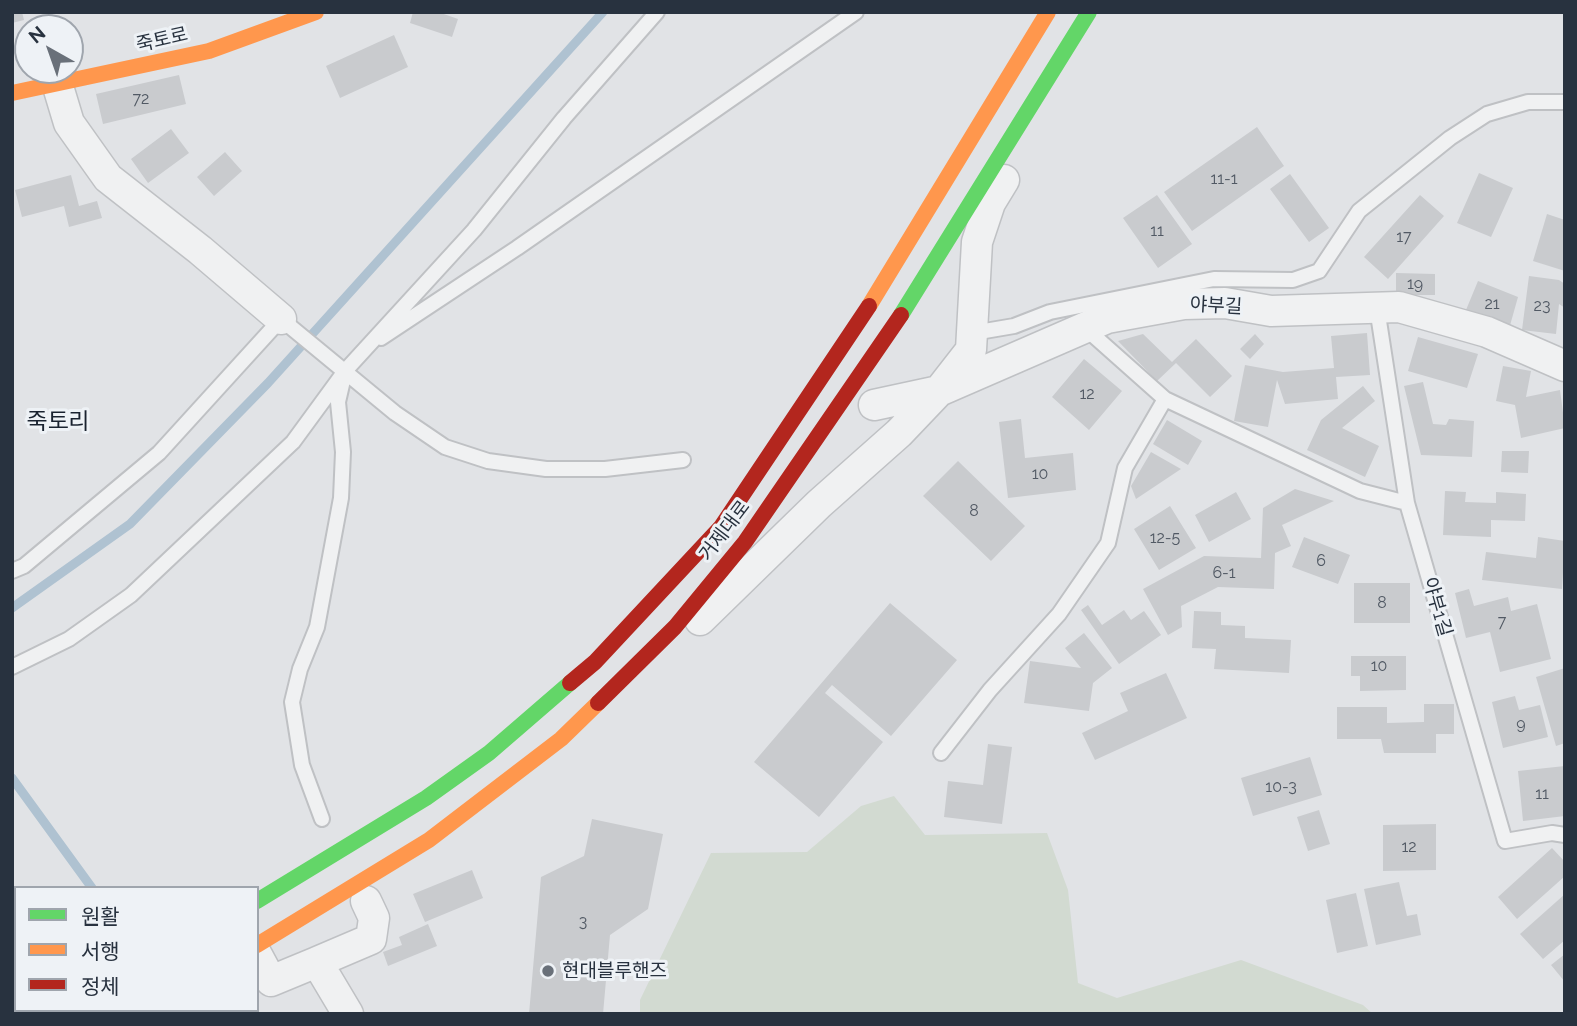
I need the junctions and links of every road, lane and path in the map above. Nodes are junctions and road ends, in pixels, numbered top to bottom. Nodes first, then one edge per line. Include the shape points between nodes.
1 (271, 12) edge
2 (316, 12) edge
3 (657, 12) edge
4 (856, 12) edge
5 (1048, 12) edge
6 (1088, 12) edge
7 (1058, 63) junction
8 (84, 67) edge
9 (84, 69) edge
10 (34, 84) edge
11 (64, 84) edge
12 (12, 93) edge
13 (1565, 103) edge
14 (1377, 308) junction
15 (281, 319) junction
16 (1084, 327) junction
17 (973, 333) junction
18 (365, 348) junction
19 (1565, 366) edge
20 (345, 371) junction
21 (939, 391) junction
22 (1165, 399) junction
23 (874, 405) dead end
24 (683, 460) dead end
25 (1406, 502) junction
26 (12, 571) edge
27 (12, 667) edge
28 (941, 753) dead end
29 (487, 795) junction
30 (322, 820) dead end
31 (1565, 835) edge
32 (259, 900) edge
33 (366, 901) dead end
34 (259, 944) edge
35 (317, 962) junction
36 (259, 964) edge
37 (264, 985) edge
38 (348, 1014) edge

1 - 8 main road, 죽토로 via 201,37
2 - 9 main road, 죽토로 via 209,51
3 - 18 lane via 474,230
4 - 18 lane
5 - 32 main road, 거제대로 via 877,295 721,527 595,662 489,753 426,798
6 - 7 main road, 거제대로
7 - 17 street via 1047,103 990,203 977,242
7 - 29 main road, 거제대로 via 903,313 746,542 675,627 561,739
10 - 12 main road, 죽토로
11 - 15 street via 69,123 108,178
13 - 17 lane via 1528,102 1486,114 1450,138 1359,211 1319,271 1293,280 1214,279
14 - 16 street, 야부길 via 1271,311 1225,303 1184,304 1107,318
14 - 19 street, 야부길 via 1399,307 1440,317
14 - 25 lane, 야부1길
15 - 20 lane
15 - 26 lane via 159,453 24,566
16 - 21 street, 야부길
16 - 22 lane
17 - 21 street via 971,350
18 - 20 lane
20 - 24 lane via 445,447 488,461 546,469 605,469
20 - 27 lane via 293,442 131,596 69,639
20 - 30 lane via 338,402 343,452 339,511 317,627 292,702 302,765
21 - 23 street, 야부길
21 - 29 street via 682,638 580,743 547,771
22 - 25 lane via 1360,491
22 - 28 lane via 1125,468 1108,543 1059,614
25 - 31 lane, 야부1길 via 1505,841
29 - 34 main road, 거제대로 via 429,840
33 - 35 street via 374,918 371,939
35 - 37 street
35 - 38 street
36 - 37 street

